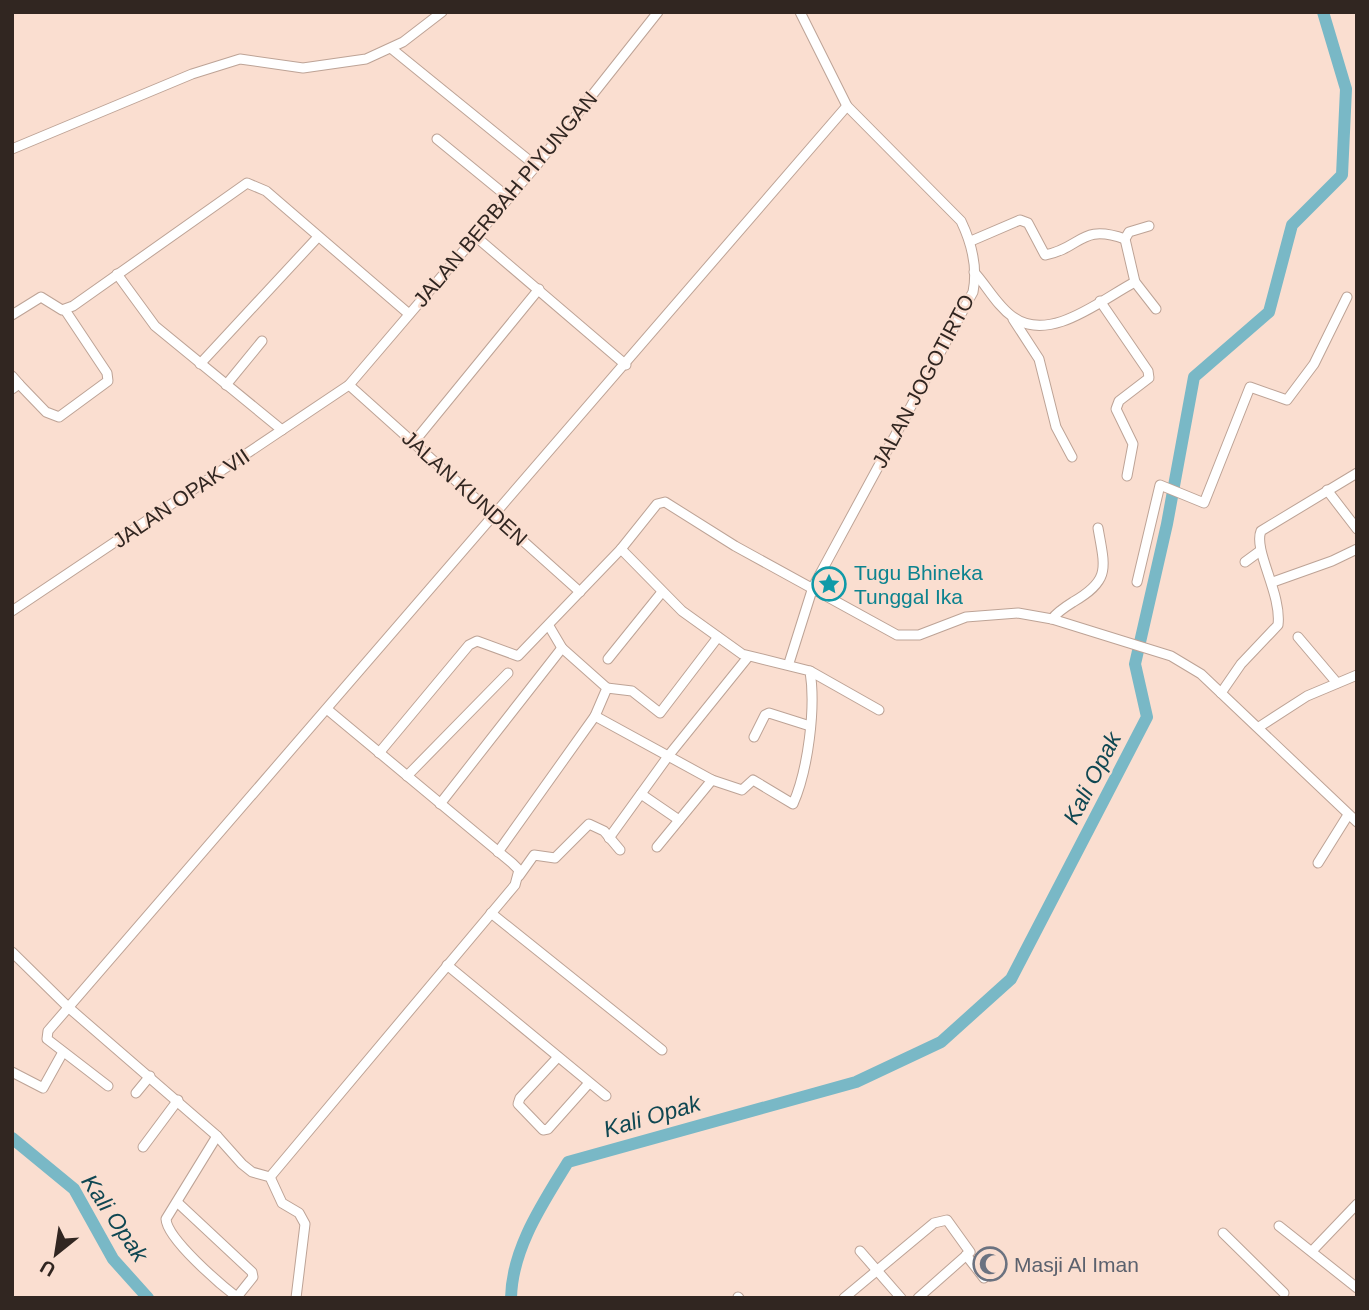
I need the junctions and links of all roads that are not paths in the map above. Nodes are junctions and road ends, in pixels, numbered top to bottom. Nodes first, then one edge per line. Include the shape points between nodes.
1 (442, 12) edge
2 (658, 12) edge
3 (800, 12) edge
4 (392, 49) junction
5 (847, 106) junction
6 (437, 139) dead end
7 (12, 149) edge
8 (536, 166) junction
9 (509, 198) junction
10 (1149, 226) dead end
11 (475, 236) junction
12 (317, 238) junction
13 (1125, 239) junction
14 (971, 241) junction
15 (974, 272) junction
16 (117, 274) junction
17 (1135, 282) junction
18 (539, 289) junction
19 (973, 292) junction
20 (992, 295) junction
21 (1347, 297) dead end
22 (1100, 301) junction
23 (1156, 309) dead end
24 (65, 310) junction
25 (409, 314) junction
26 (12, 315) edge
27 (1012, 317) junction
28 (262, 341) dead end
29 (200, 364) junction
30 (626, 365) junction
31 (12, 376) edge
32 (349, 385) junction
33 (16, 386) edge
34 (226, 386) junction
35 (282, 430) junction
36 (414, 442) junction
37 (1072, 457) dead end
38 (1357, 473) edge
39 (1127, 476) dead end
40 (1327, 490) junction
41 (496, 514) junction
42 (1098, 528) dead end
43 (1357, 529) edge
44 (1357, 548) edge
45 (621, 549) junction
46 (1260, 551) junction
47 (1245, 562) dead end
48 (1137, 582) dead end
49 (1273, 582) junction
50 (813, 587) junction
51 (580, 592) junction
52 (662, 592) junction
53 (12, 611) edge
54 (1052, 619) junction
55 (549, 626) junction
56 (718, 637) junction
57 (1298, 637) dead end
58 (562, 648) junction
59 (748, 657) junction
60 (608, 659) dead end
61 (789, 663) junction
62 (810, 671) junction
63 (508, 673) dead end
64 (1353, 676) edge
65 (1337, 683) junction
66 (1357, 686) edge
67 (607, 688) junction
68 (1222, 692) junction
69 (328, 709) junction
70 (879, 710) dead end
71 (595, 716) junction
72 (810, 726) junction
73 (1259, 727) junction
74 (754, 737) dead end
75 (379, 753) junction
76 (669, 754) junction
77 (407, 776) junction
78 (712, 780) junction
79 (641, 794) junction
80 (440, 804) junction
81 (1348, 815) junction
82 (679, 820) junction
83 (1357, 822) edge
84 (609, 838) junction
85 (657, 848) dead end
86 (620, 850) dead end
87 (498, 852) junction
88 (1318, 863) dead end
89 (519, 876) junction
90 (491, 913) junction
91 (14, 953) edge
92 (447, 965) junction
93 (12, 968) edge
94 (68, 1007) junction
95 (662, 1050) dead end
96 (63, 1052) junction
97 (558, 1057) junction
98 (12, 1072) edge
99 (150, 1076) junction
100 (589, 1083) junction
101 (108, 1086) dead end
102 (135, 1093) dead end
103 (606, 1097) dead end
104 (178, 1100) junction
105 (217, 1136) junction
106 (143, 1147) dead end
107 (270, 1177) junction
108 (177, 1202) junction
109 (1357, 1204) edge
110 (1279, 1226) dead end
111 (1223, 1233) dead end
112 (1312, 1250) junction
113 (860, 1251) dead end
114 (966, 1255) junction
115 (877, 1272) junction
116 (984, 1278) dead end
117 (1357, 1288) edge
118 (1283, 1296) edge
119 (237, 1298) edge
120 (296, 1298) edge
121 (844, 1298) edge
122 (901, 1298) edge
123 (918, 1298) edge

1 - 4 street
2 - 8 street, JALAN BERBAH PIYUNGAN
3 - 5 street, JALAN JOGOTIRTO
4 - 7 street via 366,59 303,68 240,59 192,74
4 - 8 street
5 - 14 street, JALAN JOGOTIRTO via 936,192
5 - 30 street
6 - 9 street
8 - 9 street, JALAN BERBAH PIYUNGAN
9 - 11 street, JALAN BERBAH PIYUNGAN
10 - 13 street via 1129,232
11 - 18 street
11 - 25 street, JALAN BERBAH PIYUNGAN
12 - 16 street via 266,191 247,183
12 - 25 street
12 - 29 street
13 - 14 street via 1094,233 1045,255 1028,223 1020,220
13 - 17 street
14 - 15 street, JALAN JOGOTIRTO
15 - 19 street, JALAN JOGOTIRTO
15 - 20 street
16 - 24 street
16 - 29 street via 156,326
17 - 22 street
17 - 23 street
18 - 30 street
18 - 36 street
19 - 20 street
19 - 50 street, JALAN JOGOTIRTO
20 - 27 street
21 - 48 street via 1314,364 1287,400 1250,387 1204,503 1160,485
22 - 27 street via 1051,325 1028,326
22 - 39 street via 1148,371 1149,378 1119,401 1116,409 1133,444
24 - 26 street via 41,297
24 - 33 street via 107,373 107,381 59,418
25 - 32 street, JALAN BERBAH PIYUNGAN
27 - 37 street via 1039,359 1056,427
28 - 34 street
29 - 34 street
30 - 41 street
31 - 33 street
32 - 35 street, JALAN OPAK VII
32 - 36 street, JALAN KUNDEN
34 - 35 street
35 - 53 street, JALAN OPAK VII
36 - 41 street, JALAN KUNDEN
38 - 40 street
40 - 43 street
40 - 46 street via 1261,531 1257,539
41 - 51 street, JALAN KUNDEN
41 - 69 street
42 - 54 street via 1105,566 1100,581
44 - 49 street
45 - 50 street via 657,504 665,502
45 - 51 street
45 - 52 street
46 - 47 street
46 - 49 street
49 - 68 street via 1279,617 1276,631 1241,664
50 - 54 street via 897,635 919,635 946,622 991,613
50 - 61 street, JALAN JOGOTIRTO
51 - 55 street
52 - 56 street
52 - 60 street
54 - 68 street via 1158,651 1183,662
55 - 58 street
55 - 75 street via 518,656 477,641 469,645
56 - 59 street
56 - 67 street via 660,713 632,691
57 - 65 street
58 - 67 street
58 - 80 street
59 - 61 street
59 - 76 street
61 - 62 street
62 - 70 street
62 - 72 street
63 - 77 street
64 - 65 street
64 - 66 street
65 - 73 street
67 - 71 street
68 - 73 street
69 - 75 street
69 - 94 street
71 - 76 street
71 - 87 street
72 - 74 street via 769,713
72 - 78 street via 793,804 753,780 740,790
73 - 81 street
75 - 77 street
76 - 78 street
76 - 79 street
77 - 80 street
78 - 82 street
79 - 82 street
79 - 84 street
80 - 87 street
81 - 83 street
81 - 88 street
82 - 85 street
84 - 86 street
84 - 89 street via 589,824 555,858 534,855
87 - 89 street via 519,870
89 - 90 street
90 - 92 street
90 - 95 street
91 - 93 street
91 - 94 street
92 - 97 street
92 - 107 street
94 - 96 street via 46,1035
94 - 99 street
96 - 98 street via 43,1088
96 - 101 street
97 - 100 street
97 - 100 street via 518,1104 543,1130
99 - 102 street
99 - 104 street
100 - 103 street
104 - 105 street
104 - 106 street
105 - 107 street via 242,1164
105 - 108 street
107 - 120 street via 282,1203 299,1213 305,1224
108 - 119 street via 166,1219 171,1232
108 - 119 street via 252,1272
109 - 112 street
110 - 112 street
111 - 118 street
112 - 117 street
113 - 115 street
114 - 115 street via 970,1250 951,1223 941,1219
114 - 116 street
114 - 123 street
115 - 121 street
115 - 122 street

